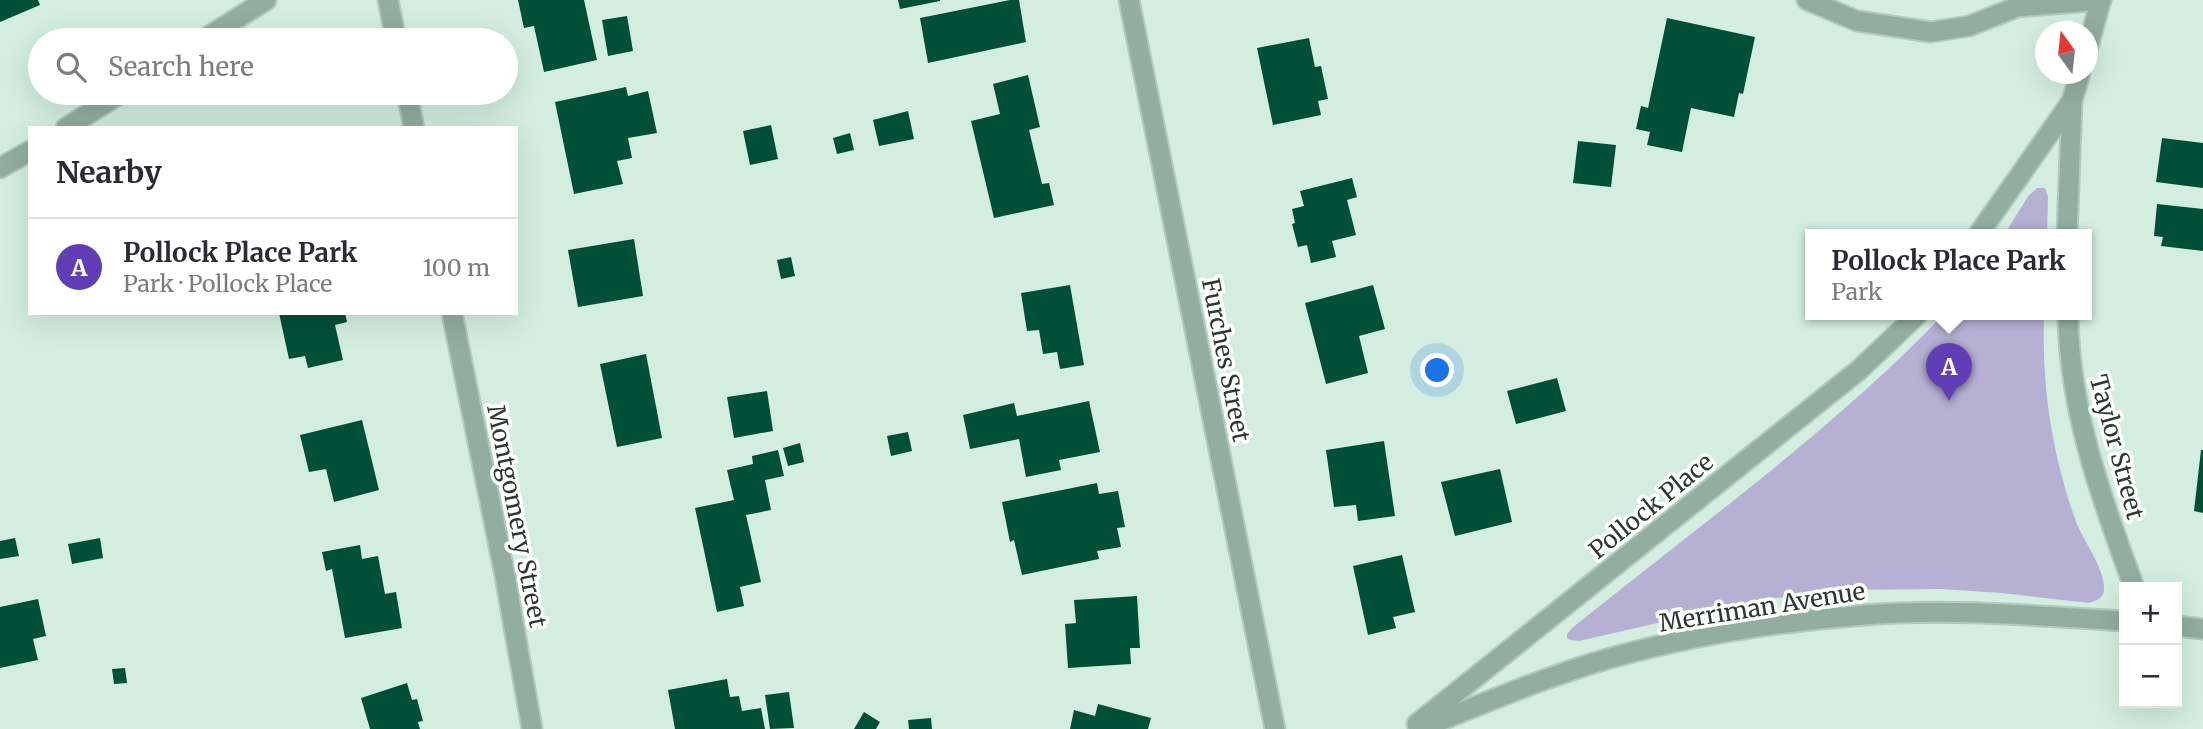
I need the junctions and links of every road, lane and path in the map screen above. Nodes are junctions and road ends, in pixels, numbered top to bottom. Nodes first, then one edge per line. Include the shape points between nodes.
1 (266, 0) edge
2 (388, 0) edge
3 (1129, 0) edge
4 (1807, 0) edge
5 (2101, 0) edge
6 (2043, 3) edge
7 (1828, 5) edge
8 (2095, 21) edge
9 (222, 28) edge
10 (394, 28) edge
11 (2077, 84) edge
12 (2072, 101) junction
13 (102, 105) edge
14 (409, 105) edge
15 (69, 126) edge
16 (414, 126) edge
17 (28, 152) edge
18 (0, 168) edge
19 (1982, 229) edge
20 (2067, 229) edge
21 (452, 315) edge
22 (1912, 320) edge
23 (2068, 320) edge
24 (2132, 582) edge
25 (2119, 621) edge
26 (2182, 627) edge
27 (2203, 629) edge
28 (532, 729) edge
29 (1275, 729) edge
30 (1410, 729) edge
31 (1420, 729) edge

1 - 9 street
2 - 10 street
3 - 29 street, Furches Street
4 - 7 street
5 - 6 street
5 - 8 street
6 - 7 street via 2017,7 1969,26 1931,32 1857,21
11 - 12 street
12 - 19 street
12 - 20 street
13 - 15 street
14 - 16 street
17 - 18 street
21 - 28 street, Montgomery Street
22 - 30 street, Pollock Place via 1859,370
23 - 24 street, Taylor Street via 2072,372 2088,453
25 - 31 street, Merriman Avenue via 1932,613 1867,614 1788,623 1653,648 1585,666
26 - 27 street

